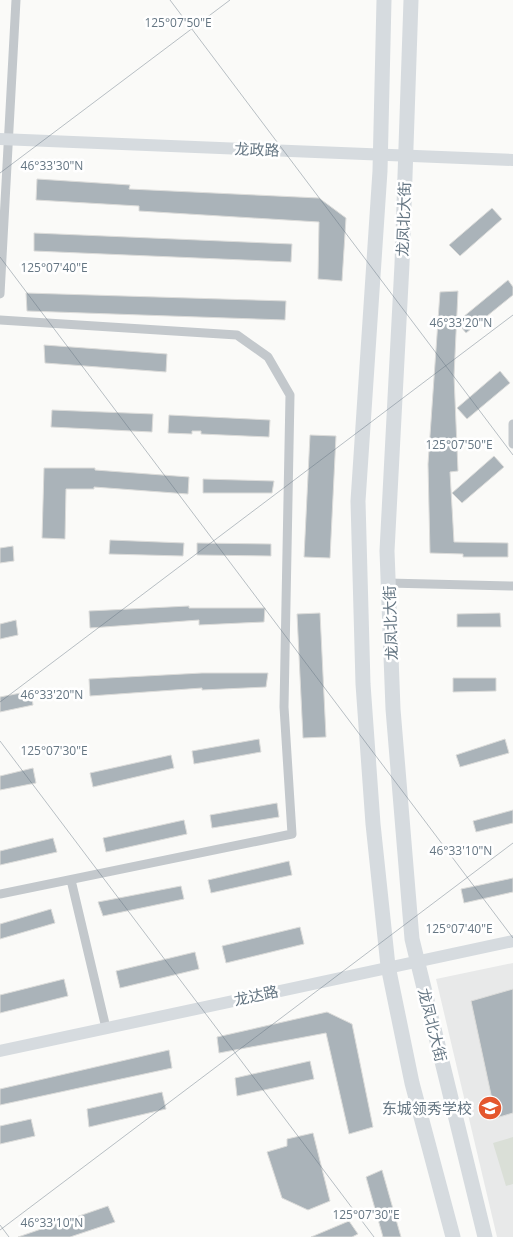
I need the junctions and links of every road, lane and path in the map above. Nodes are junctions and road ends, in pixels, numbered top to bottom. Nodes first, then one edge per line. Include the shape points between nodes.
1 (16, 0) edge
2 (384, 0) edge
3 (411, 0) edge
4 (4, 139) edge
5 (380, 154) junction
6 (405, 155) junction
7 (513, 160) edge
8 (0, 294) edge
9 (0, 320) edge
10 (513, 424) edge
11 (513, 444) edge
12 (388, 584) junction
13 (513, 586) edge
14 (71, 880) junction
15 (0, 894) edge
16 (513, 941) edge
17 (417, 961) junction
18 (388, 966) junction
19 (106, 1028) junction
20 (0, 1052) edge
21 (453, 1237) edge
22 (485, 1237) edge

1 - 4 street
2 - 5 main road, 龙凤北大街
3 - 6 main road, 龙凤北大街
4 - 5 street, 龙政路
4 - 8 street
5 - 6 street, 龙政路
5 - 18 main road, 龙凤北大街 via 358,500 363,684
6 - 7 street, 龙政路
6 - 12 main road, 龙凤北大街
9 - 14 street via 237,335 268,357 290,395 284,708 292,834
10 - 11 street
12 - 13 street
12 - 17 main road, 龙凤北大街 via 393,709 412,939
14 - 15 street
14 - 19 street
16 - 17 street, 龙达路
17 - 18 street, 龙达路
17 - 22 main road, 龙凤北大街
18 - 19 street, 龙达路
18 - 21 main road, 龙凤北大街 via 412,1083
19 - 20 street, 龙达路

